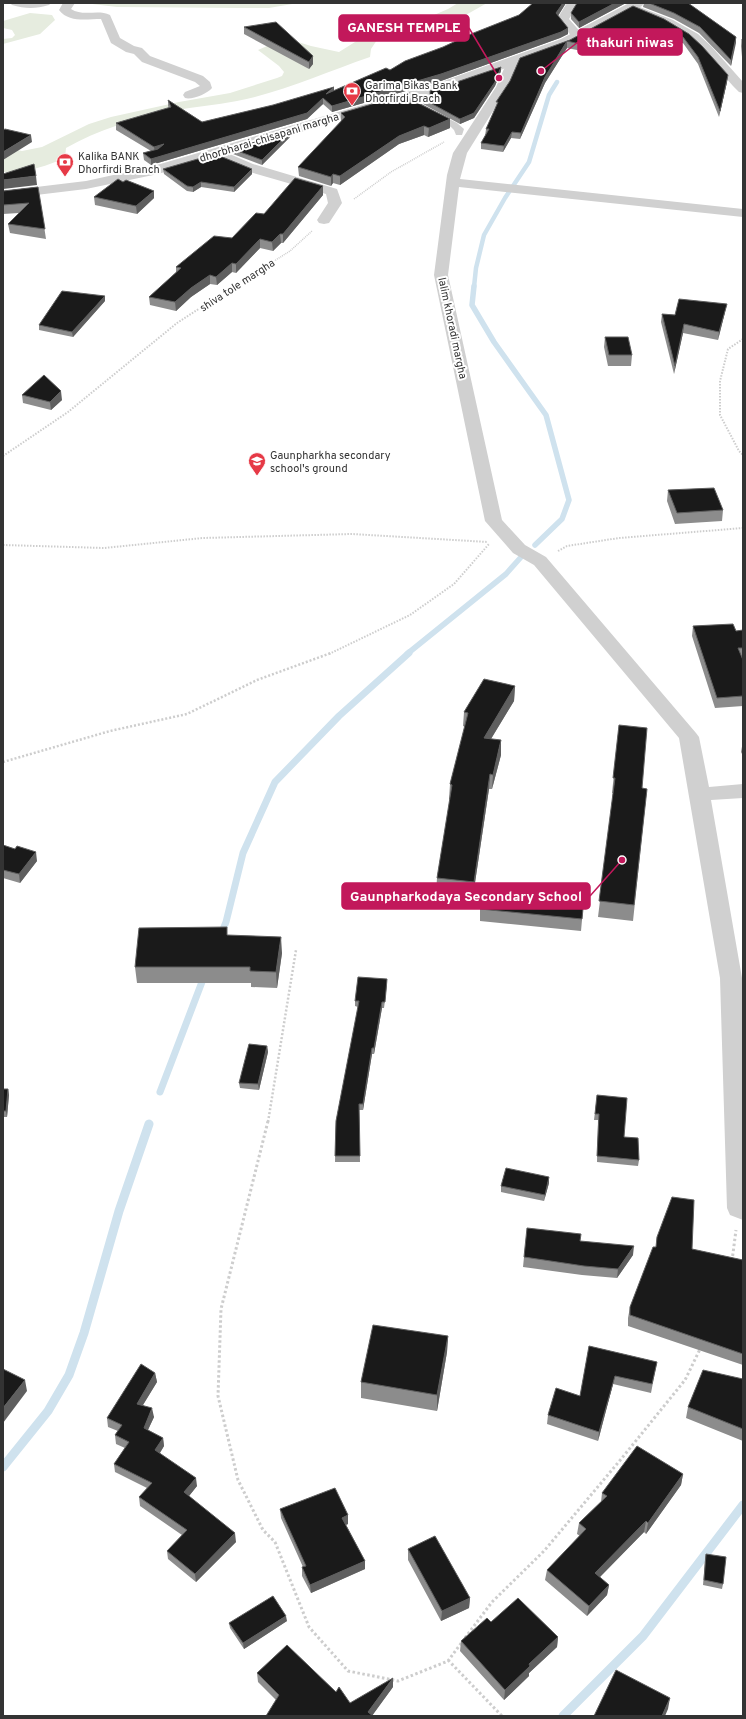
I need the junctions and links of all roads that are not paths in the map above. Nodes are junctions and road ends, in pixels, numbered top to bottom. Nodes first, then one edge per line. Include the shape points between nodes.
1 (16, 3) edge
2 (45, 3) edge
3 (69, 3) edge
4 (573, 3) edge
5 (635, 5) edge
6 (578, 36) junction
7 (513, 62) junction
8 (743, 89) edge
9 (422, 91) junction
10 (189, 94) dead end
11 (459, 133) road end
12 (218, 153) junction
13 (453, 182) junction
14 (3, 195) edge
15 (743, 213) edge
16 (324, 220) road end
17 (743, 791) edge
18 (700, 794) junction
19 (741, 1209) edge

1 - 2 street
3 - 10 street via 66,10 69,14 106,17 115,40 138,51 146,59 199,79 206,85 206,88
4 - 6 street via 563,19
5 - 6 street, dhorbharai-chisapani margha
5 - 8 street via 665,19 692,37
6 - 7 street, dhorbharai-chisapani margha
7 - 9 street, dhorbharai-chisapani margha
7 - 13 street, lalim khoradi margha via 502,87 460,153
9 - 11 street via 425,98 414,104 454,125 459,129
9 - 12 street, dhorbharai-chisapani margha
12 - 14 street, dhorbharai-chisapani margha via 153,171 86,185
12 - 16 street via 248,167 332,192 335,203
13 - 15 street
13 - 18 street, lalim khoradi margha via 441,275 494,521 519,549 540,561 689,738
17 - 18 street
18 - 19 street via 731,978

